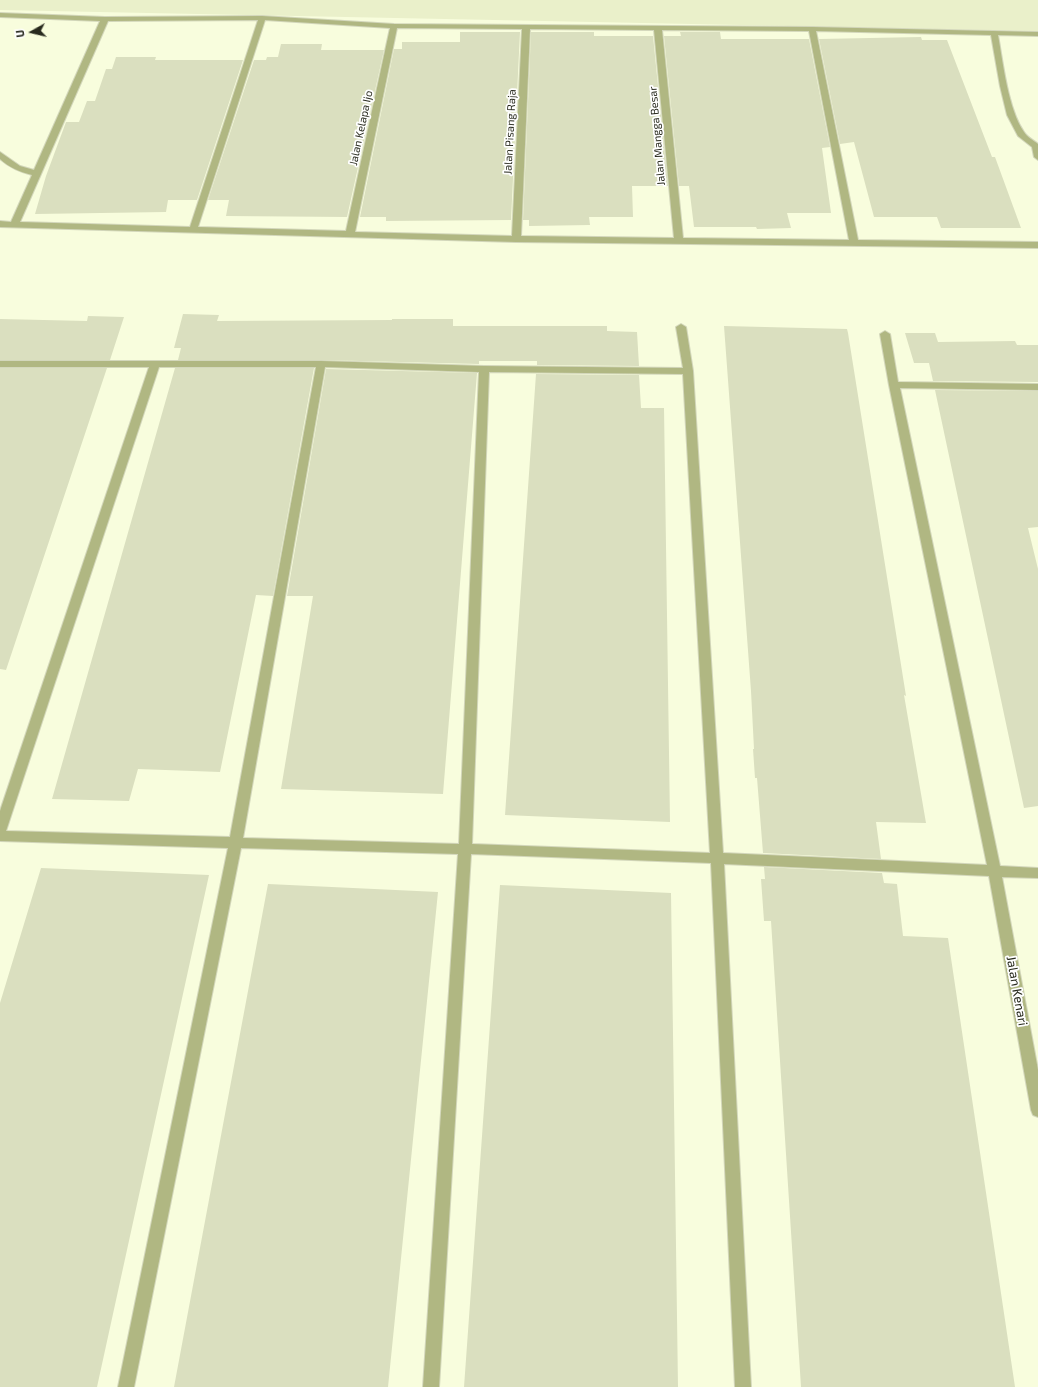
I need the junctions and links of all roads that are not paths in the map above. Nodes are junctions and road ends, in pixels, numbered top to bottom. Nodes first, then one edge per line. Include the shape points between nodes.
1 (0, 15) edge
2 (262, 18) junction
3 (105, 19) junction
4 (394, 26) junction
5 (526, 27) junction
6 (658, 29) junction
7 (812, 29) junction
8 (994, 33) junction
9 (1038, 34) edge
10 (1037, 145) edge
11 (0, 156) edge
12 (1038, 157) edge
13 (37, 173) junction
14 (0, 224) edge
15 (14, 225) junction
16 (193, 230) junction
17 (350, 235) junction
18 (516, 239) junction
19 (679, 241) junction
20 (854, 242) junction
21 (1038, 244) edge
22 (681, 327) dead end
23 (885, 334) dead end
24 (155, 363) junction
25 (0, 364) edge
26 (321, 364) junction
27 (484, 369) junction
28 (688, 371) junction
29 (894, 385) junction
30 (1038, 387) edge
31 (0, 830) edge
32 (0, 836) edge
33 (236, 841) junction
34 (465, 849) junction
35 (717, 858) junction
36 (995, 872) junction
37 (1038, 873) edge
38 (1038, 1110) edge
39 (126, 1387) edge
40 (431, 1387) edge
41 (743, 1387) edge

1 - 3 street
2 - 3 street
2 - 4 street
2 - 16 street
3 - 13 street
4 - 5 street
4 - 17 street, Jalan Kelapa Ijo
5 - 6 street
5 - 18 street, Jalan Pisang Raja
6 - 7 street
6 - 19 street, Jalan Mangga Besar
7 - 8 street
7 - 20 street
8 - 9 street
8 - 10 street via 1004,89 1016,126 1021,134
10 - 12 street
11 - 13 street via 18,169
13 - 15 street
14 - 15 street
15 - 16 street
16 - 17 street
17 - 18 street
18 - 19 street
19 - 20 street
20 - 21 street
22 - 28 street
23 - 29 street, Jalan Kenari
24 - 25 street
24 - 26 street
24 - 31 street
26 - 27 street
26 - 33 street
27 - 28 street
27 - 34 street
28 - 35 street
29 - 30 street
29 - 36 street, Jalan Kenari
32 - 33 street
33 - 34 street
33 - 39 street
34 - 35 street
34 - 40 street
35 - 36 street
35 - 41 street
36 - 37 street
36 - 38 street, Jalan Kenari

